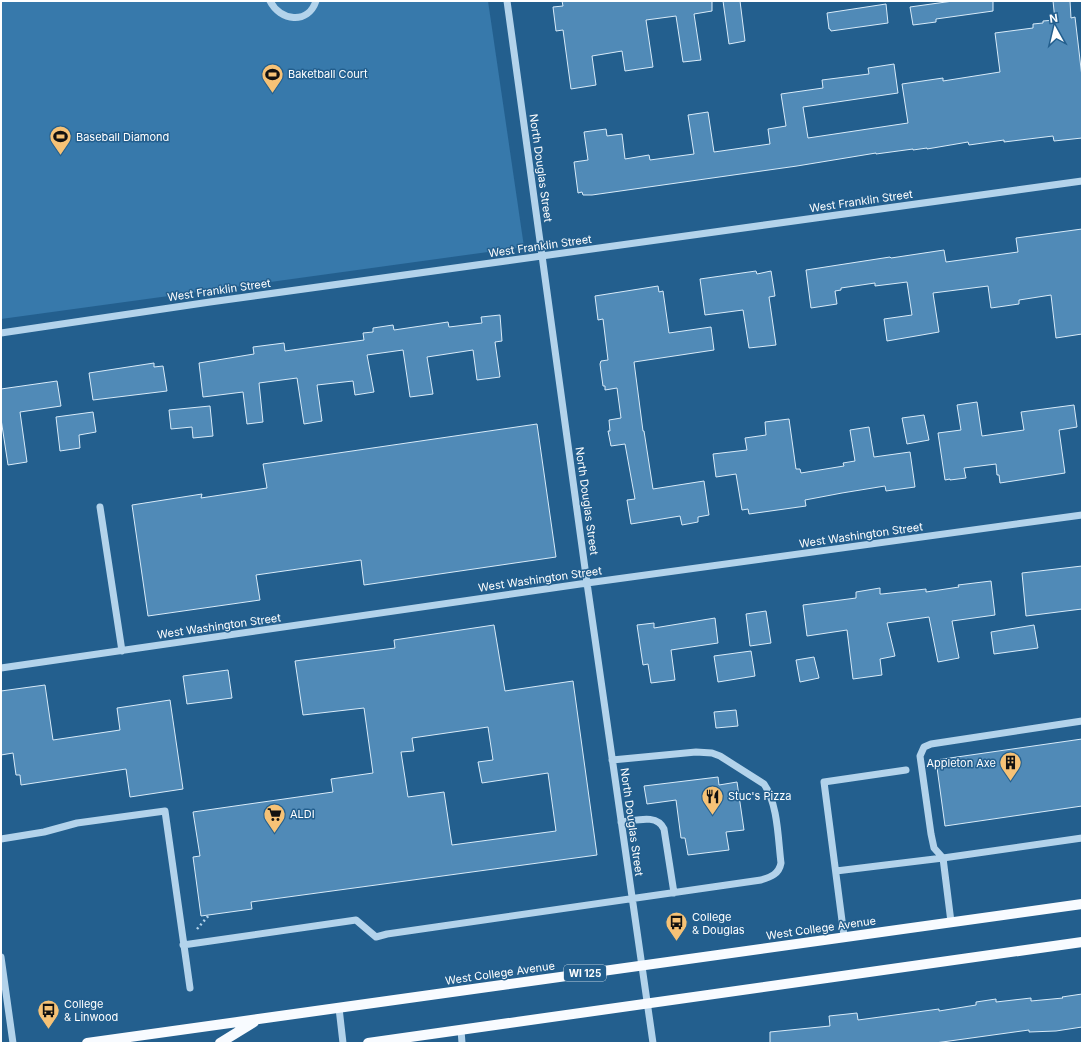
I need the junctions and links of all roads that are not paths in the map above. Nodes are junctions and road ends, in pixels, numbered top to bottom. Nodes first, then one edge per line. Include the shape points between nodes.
1 (270, 1) edge
2 (316, 1) edge
3 (507, 1) edge
4 (1082, 181) edge
5 (542, 257) junction
6 (1, 333) edge
7 (100, 507) dead end
8 (1082, 515) edge
9 (587, 583) junction
10 (122, 651) junction
11 (1, 668) edge
12 (1082, 721) edge
13 (612, 760) junction
14 (906, 770) dead end
15 (621, 822) junction
16 (1082, 838) edge
17 (1, 839) edge
18 (943, 858) junction
19 (836, 871) junction
20 (674, 893) junction
21 (632, 899) junction
22 (1082, 904) edge
23 (951, 922) junction
24 (844, 936) junction
25 (1082, 942) edge
26 (183, 945) junction
27 (1, 957) edge
28 (641, 965) junction
29 (190, 988) dead end
30 (646, 1003) junction
31 (4, 1005) edge
32 (339, 1008) junction
33 (257, 1020) junction
34 (460, 1030) junction
35 (13, 1043) edge
36 (87, 1043) edge
37 (220, 1043) edge
38 (343, 1043) edge
39 (368, 1043) edge
40 (462, 1043) edge
41 (653, 1043) edge

1 - 2 street via 279,13 295,18 310,12
3 - 5 street, North Douglas Street
4 - 5 street, West Franklin Street
5 - 6 street, West Franklin Street
5 - 9 street, North Douglas Street
7 - 10 street
8 - 9 street, West Washington Street
9 - 10 street, West Washington Street
9 - 13 street, North Douglas Street
10 - 11 street, West Washington Street
12 - 18 street via 924,747 920,756 931,834 934,848
13 - 15 street, North Douglas Street
13 - 20 street via 696,752 712,753 764,784 769,790 776,818 781,863 776,874 761,880
14 - 19 street via 824,782
15 - 20 street via 651,819 662,824
15 - 21 street, North Douglas Street
16 - 18 street
17 - 26 street via 44,832 77,823 165,811
18 - 19 street
18 - 23 street
19 - 24 street
20 - 21 street
21 - 26 street via 376,937 356,920
21 - 28 street, North Douglas Street
22 - 23 main road, West College Avenue / WI 125
23 - 24 main road, West College Avenue / WI 125
24 - 28 main road, West College Avenue / WI 125
25 - 30 main road
26 - 29 street
27 - 31 street
28 - 30 street, North Douglas Street
28 - 32 main road, West College Avenue / WI 125
30 - 34 main road
30 - 41 street, North Douglas Street
31 - 35 street
32 - 33 main road, West College Avenue / WI 125
32 - 38 street
33 - 36 main road, West College Avenue / WI 125
33 - 37 main road
34 - 39 main road
34 - 40 street

